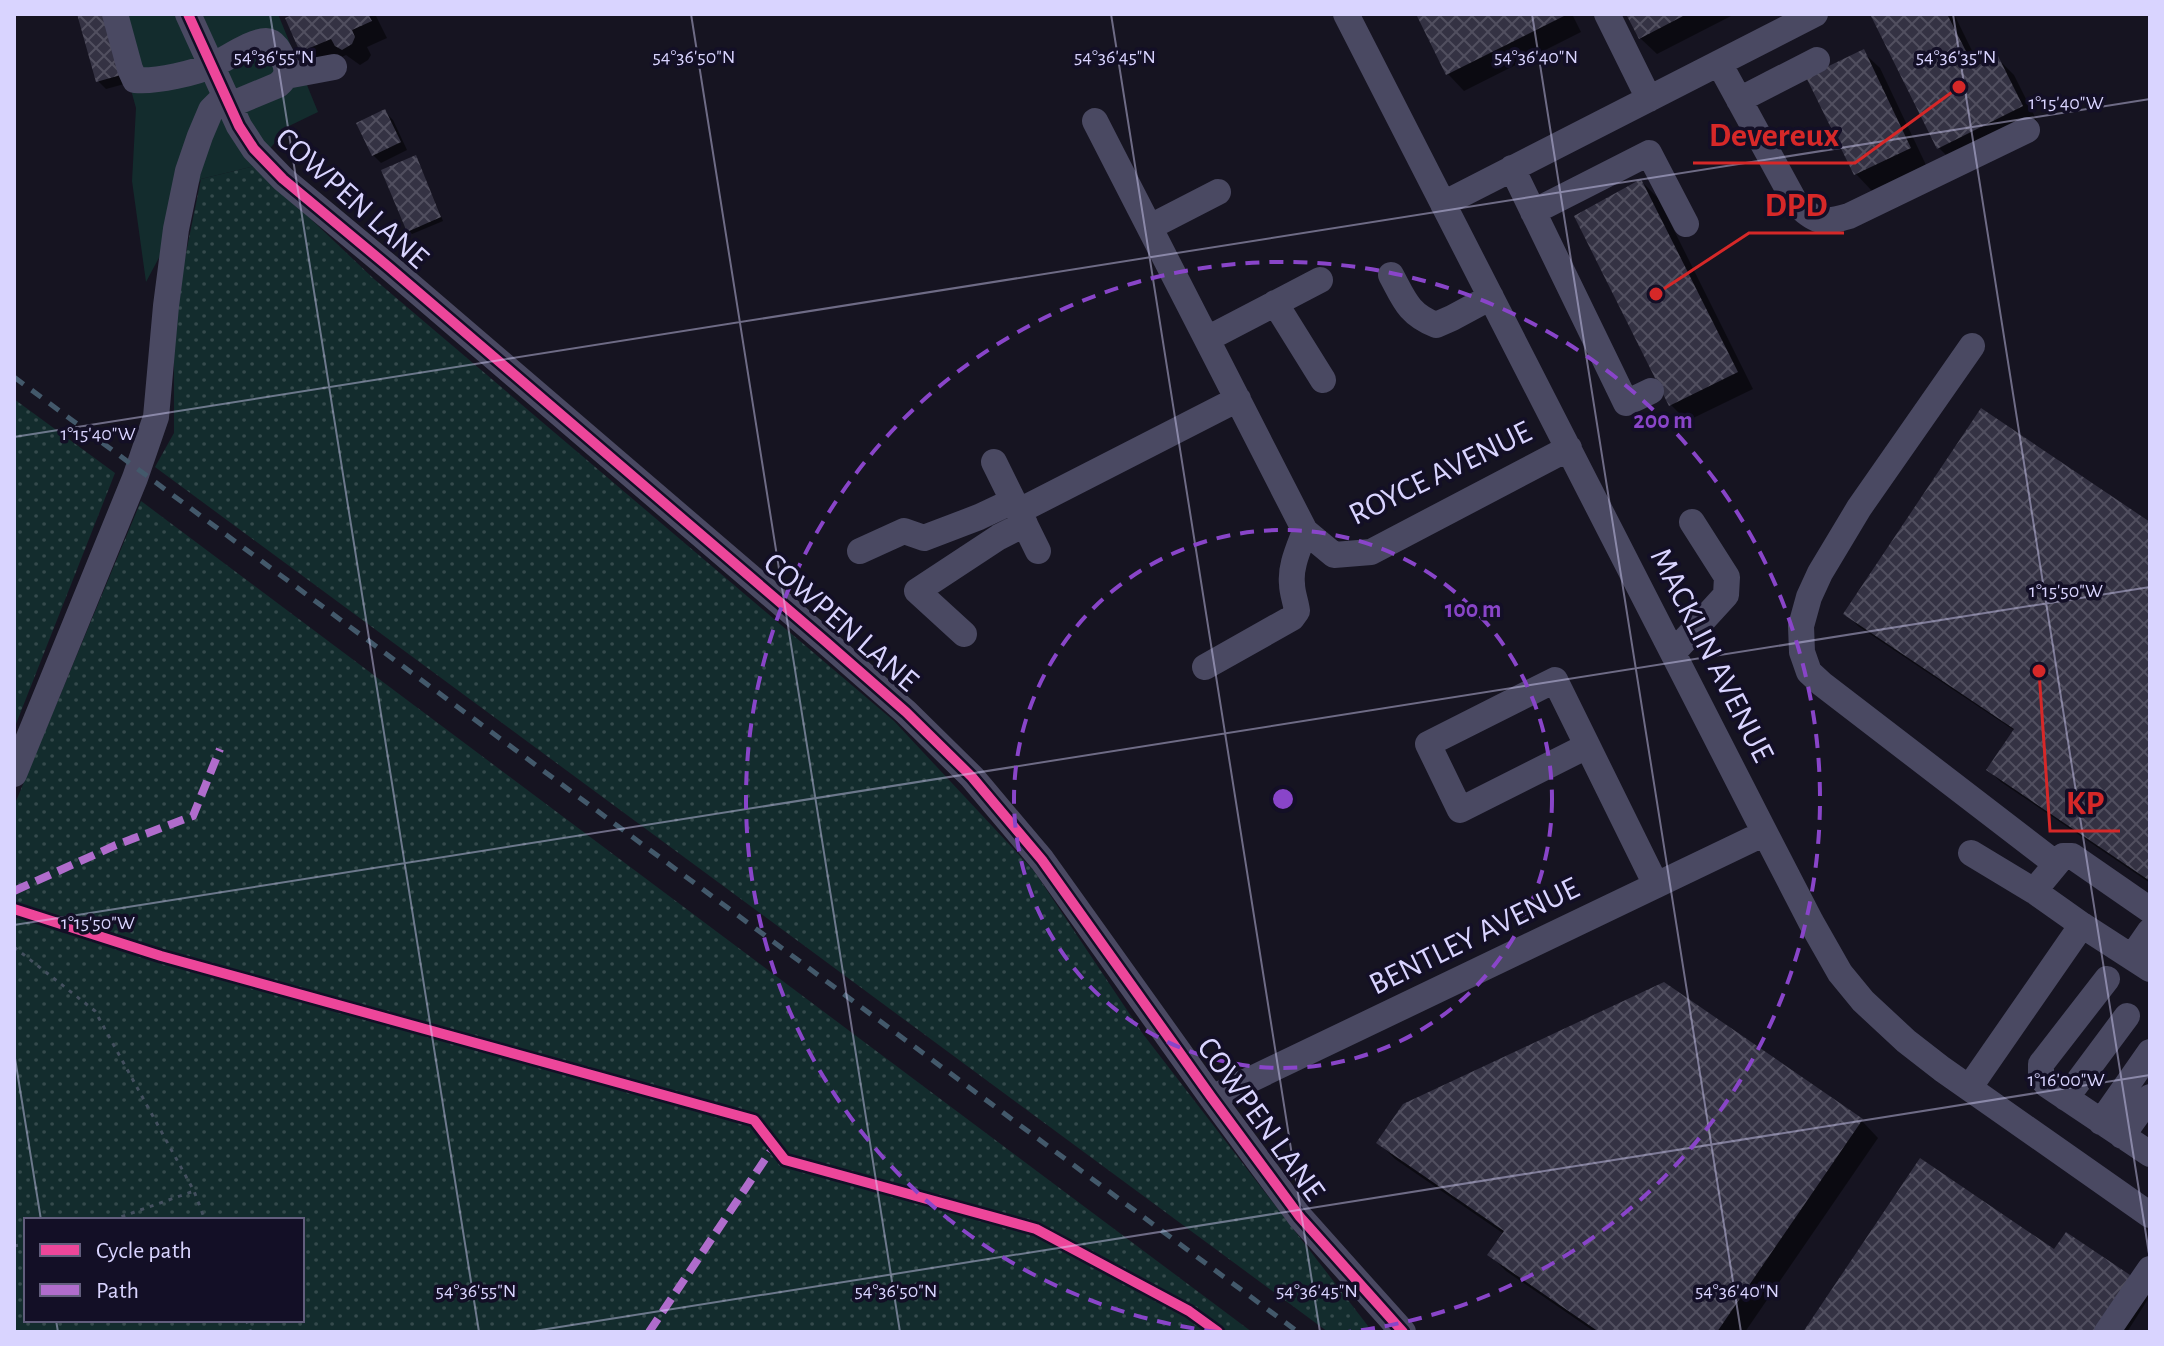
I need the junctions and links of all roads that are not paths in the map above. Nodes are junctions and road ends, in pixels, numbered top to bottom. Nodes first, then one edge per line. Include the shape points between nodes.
1 (115, 14) edge
2 (188, 14) edge
3 (1346, 14) edge
4 (1607, 14) edge
5 (1811, 15) edge
6 (1817, 60) dead end
7 (1719, 63) junction
8 (211, 66) junction
9 (334, 67) dead end
10 (286, 76) junction
11 (1649, 99) junction
12 (228, 100) junction
13 (1739, 100) junction
14 (1095, 121) dead end
15 (2027, 130) dead end
16 (1512, 168) junction
17 (1218, 192) dead end
18 (1443, 204) junction
19 (1533, 212) junction
20 (1686, 224) dead end
21 (1150, 227) junction
22 (1391, 275) dead end
23 (1320, 280) dead end
24 (1491, 297) junction
25 (1275, 303) junction
26 (1207, 339) junction
27 (1972, 346) dead end
28 (1323, 380) dead end
29 (1651, 391) dead end
30 (1238, 399) junction
31 (1569, 448) junction
32 (994, 462) dead end
33 (1019, 512) junction
34 (1692, 522) dead end
35 (1305, 531) junction
36 (860, 551) dead end
37 (1038, 551) dead end
38 (964, 634) dead end
39 (1673, 653) junction
40 (1205, 667) dead end
41 (1587, 746) junction
42 (14, 774) edge
43 (1765, 833) junction
44 (1971, 853) dead end
45 (2055, 863) junction
46 (1656, 885) junction
47 (2034, 891) junction
48 (2150, 910) edge
49 (2082, 925) junction
50 (2150, 931) edge
51 (2141, 963) edge
52 (2107, 979) dead end
53 (2127, 1016) dead end
54 (2150, 1052) edge
55 (1969, 1088) junction
56 (2150, 1097) edge
57 (1212, 1098) junction
58 (2066, 1098) junction
59 (2112, 1129) junction
60 (2150, 1154) edge
61 (2150, 1215) edge
62 (2150, 1269) edge
63 (1403, 1332) edge
64 (2107, 1332) edge

1 - 8 street via 135,80
2 - 8 street, COWPEN LANE
3 - 18 street, MACKLIN AVENUE
4 - 11 street
5 - 7 street
6 - 13 street
7 - 11 street
7 - 13 street
8 - 10 street via 271,41
8 - 12 street, COWPEN LANE
9 - 10 street
10 - 12 street via 278,85
11 - 16 street
12 - 42 street via 211,110 188,171 176,229 156,417
12 - 57 street, COWPEN LANE via 254,149 283,179 825,641 972,777 1042,860
13 - 15 street via 1795,202 1807,215 1827,223
14 - 21 street, ROYCE AVENUE
16 - 18 street
16 - 19 street
17 - 21 street
18 - 24 street, MACKLIN AVENUE
19 - 20 street via 1649,153
19 - 29 street via 1626,403
21 - 26 street, ROYCE AVENUE
22 - 24 street via 1410,310 1436,325
23 - 25 street
24 - 31 street, MACKLIN AVENUE
25 - 26 street
25 - 28 street
26 - 30 street, ROYCE AVENUE
27 - 45 street via 1820,573 1801,626 1802,652 1809,672 1822,684
30 - 33 street
30 - 35 street, ROYCE AVENUE
31 - 35 street, ROYCE AVENUE via 1371,552 1334,555
31 - 39 street, MACKLIN AVENUE
32 - 33 street
33 - 36 street via 979,517 924,538 904,531
33 - 37 street
33 - 38 street via 999,537 917,591
34 - 39 street via 1727,577 1726,595
35 - 40 street via 1292,576 1297,611 1292,618
39 - 43 street, MACKLIN AVENUE
41 - 41 street via 1555,680 1428,744 1460,810
41 - 46 street
43 - 46 street, BENTLEY AVENUE
43 - 55 street, MACKLIN AVENUE via 1848,983 1906,1041
44 - 47 street
45 - 47 street
45 - 48 street via 2072,856
46 - 57 street, BENTLEY AVENUE
47 - 49 street
49 - 51 street
49 - 55 street
50 - 51 street
52 - 58 street via 2041,1064 2041,1077
53 - 58 street
54 - 59 street
55 - 61 street, MACKLIN AVENUE
56 - 59 street
57 - 63 street, COWPEN LANE via 1300,1217
58 - 59 street
59 - 60 street
62 - 64 street

